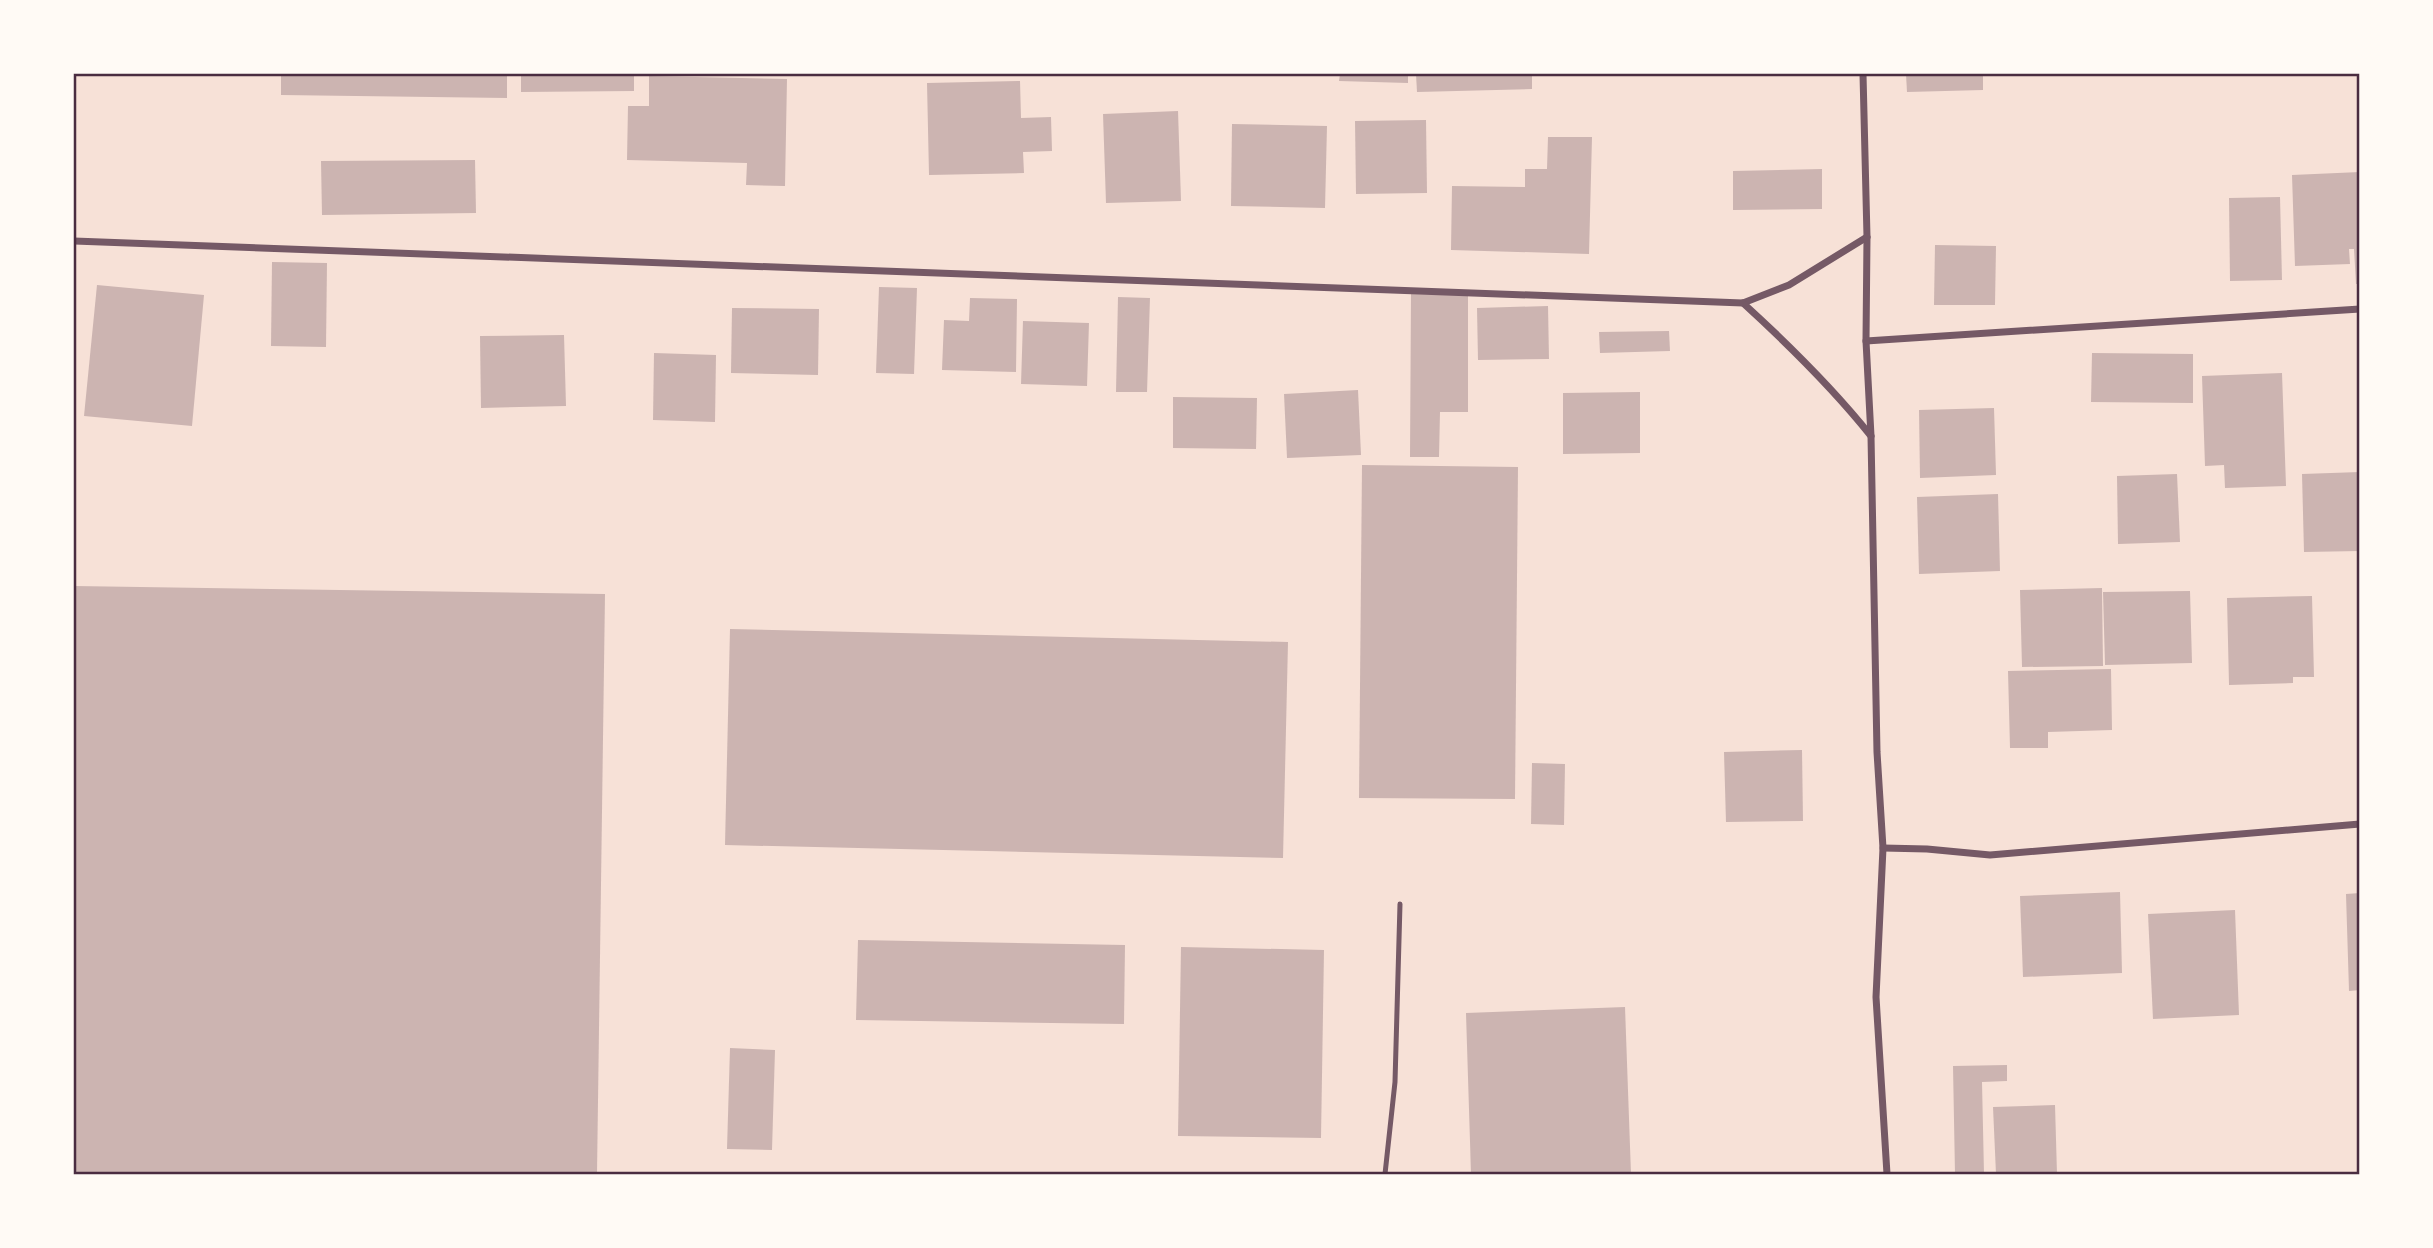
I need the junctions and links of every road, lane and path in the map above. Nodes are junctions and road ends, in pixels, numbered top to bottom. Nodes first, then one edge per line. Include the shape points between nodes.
1 (1863, 74) edge
2 (1867, 237) junction
3 (74, 241) edge
4 (1743, 303) junction
5 (2360, 309) edge
6 (1866, 341) junction
7 (1871, 436) junction
8 (2360, 824) edge
9 (1883, 848) junction
10 (1400, 904) dead end
11 (1385, 1174) edge
12 (1887, 1174) edge

1 - 2 street
2 - 4 street via 1789,285
2 - 6 street
3 - 4 street
4 - 7 street via 1801,356
5 - 6 street
6 - 7 street
7 - 9 street
8 - 9 street via 1990,855
9 - 12 street via 1876,997
10 - 11 lane via 1395,1082

